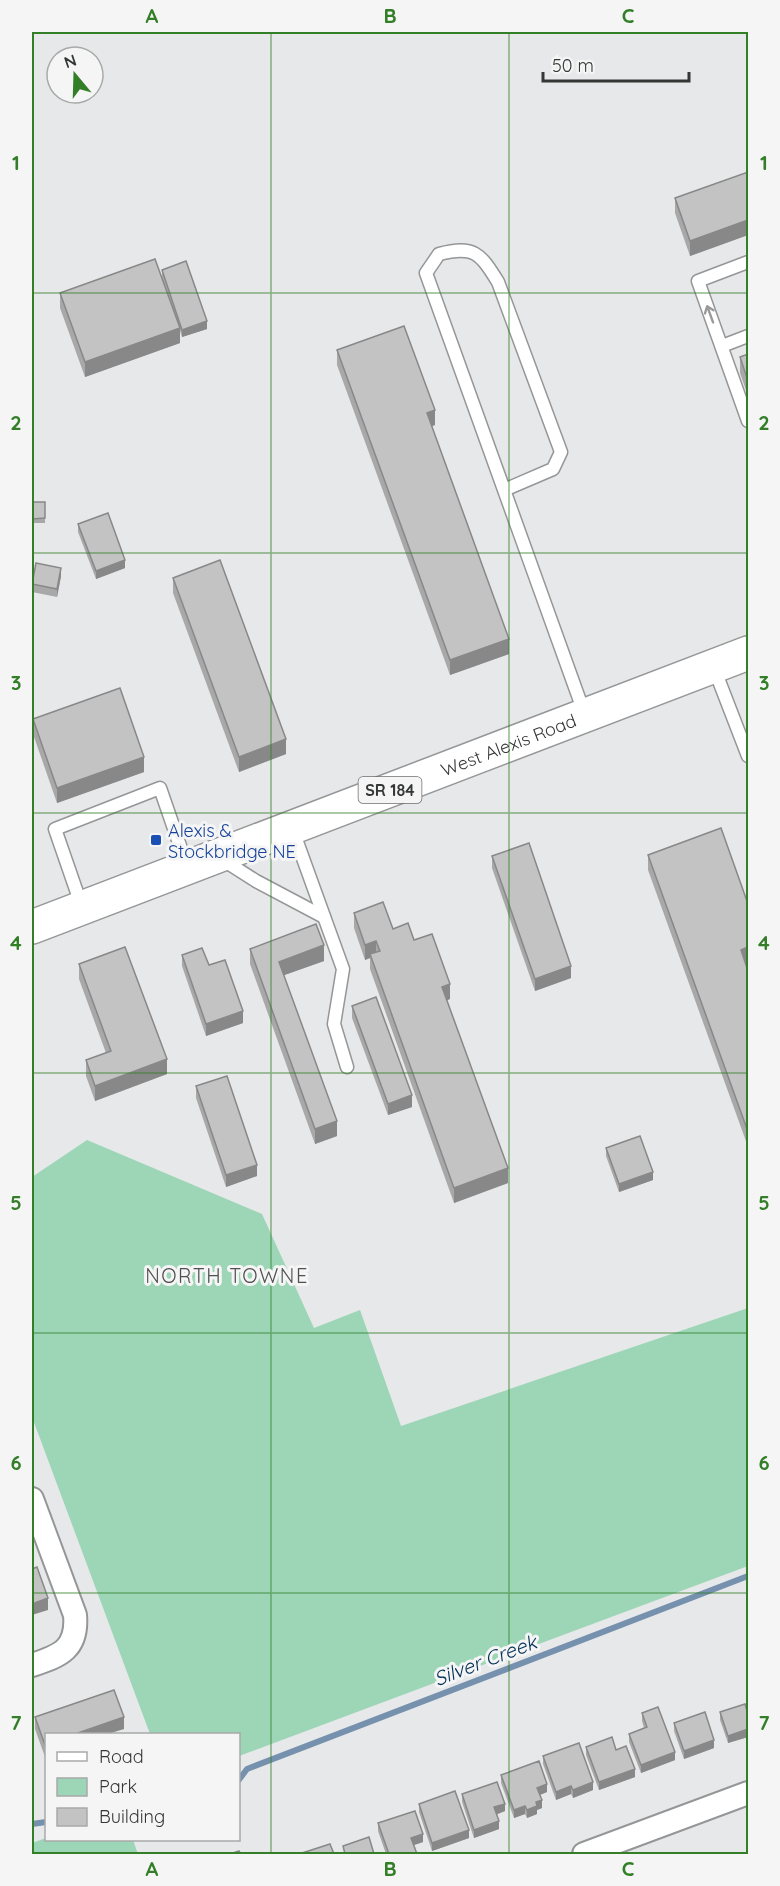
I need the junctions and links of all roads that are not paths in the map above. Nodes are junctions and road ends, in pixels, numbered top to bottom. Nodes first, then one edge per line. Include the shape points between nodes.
1 (748, 262) edge
2 (748, 336) edge
3 (722, 346) junction
4 (748, 421) edge
5 (504, 490) junction
6 (748, 653) edge
7 (713, 667) junction
8 (585, 716) junction
9 (748, 756) edge
10 (292, 827) junction
11 (202, 861) junction
12 (82, 907) junction
13 (324, 917) junction
14 (33, 921) edge
15 (347, 1067) dead end
16 (32, 1499) edge
17 (32, 1665) edge
18 (748, 1793) edge
19 (584, 1854) edge

3 -> 1 lane via 698,281
2 - 3 lane
3 - 4 lane
5 - 5 lane via 426,273 439,254 462,248 483,257 498,282 561,452 553,469
5 - 8 lane
6 - 7 main road, West Alexis Road / SR 184
7 - 8 main road, West Alexis Road / SR 184
7 - 9 lane
8 - 10 main road, West Alexis Road / SR 184
10 - 11 main road, West Alexis Road / SR 184
10 - 13 lane
11 - 12 main road, West Alexis Road / SR 184
11 - 12 lane via 160,788 55,829
11 - 13 lane via 256,881
12 - 14 main road, West Alexis Road / SR 184
13 - 15 lane via 343,969 334,1024
16 - 17 street via 75,1615 77,1632 68,1649
18 - 19 street

